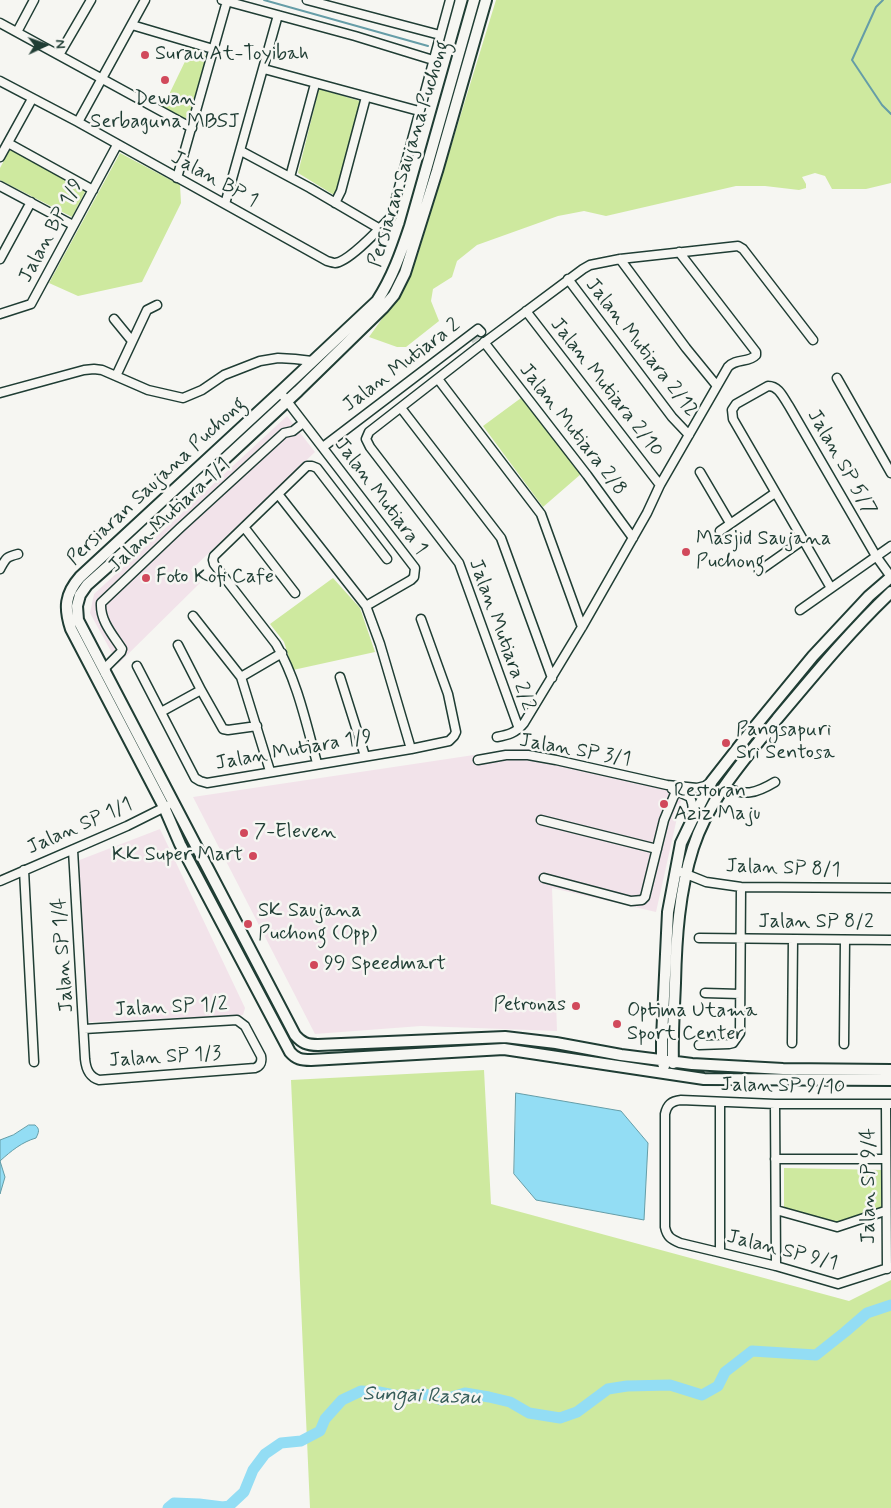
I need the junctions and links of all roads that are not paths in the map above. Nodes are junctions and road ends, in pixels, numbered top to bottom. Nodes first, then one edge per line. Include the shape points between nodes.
1 (34, 0) edge
2 (91, 0) edge
3 (145, 0) edge
4 (308, 0) edge
5 (450, 0) edge
6 (474, 0) edge
7 (486, 0) edge
8 (224, 1) edge
9 (331, 3) edge
10 (278, 15) junction
11 (0, 23) edge
12 (132, 25) junction
13 (17, 32) junction
14 (440, 35) junction
15 (213, 49) junction
16 (59, 55) junction
17 (433, 60) junction
18 (264, 69) junction
19 (102, 79) junction
20 (0, 81) edge
21 (315, 84) junction
22 (366, 97) junction
23 (32, 99) junction
24 (419, 111) junction
25 (78, 122) junction
26 (192, 128) junction
27 (8, 143) junction
28 (117, 145) junction
29 (241, 151) junction
30 (0, 157) edge
31 (290, 176) junction
32 (177, 178) junction
33 (0, 186) edge
34 (93, 190) junction
35 (31, 202) junction
36 (335, 203) junction
37 (226, 204) junction
38 (73, 225) junction
39 (380, 228) junction
40 (679, 252) junction
41 (0, 259) edge
42 (620, 259) junction
43 (568, 279) junction
44 (157, 305) dead end
45 (526, 312) junction
46 (0, 314) edge
47 (114, 319) dead end
48 (478, 338) junction
49 (813, 340) dead end
50 (132, 341) junction
51 (312, 361) junction
52 (116, 376) junction
53 (837, 378) dead end
54 (438, 379) junction
55 (717, 386) junction
56 (280, 392) junction
57 (0, 393) edge
58 (287, 401) junction
59 (401, 408) junction
60 (303, 423) junction
61 (689, 435) junction
62 (323, 447) junction
63 (700, 472) dead end
64 (891, 473) edge
65 (660, 485) junction
66 (775, 493) junction
67 (278, 494) junction
68 (730, 523) junction
69 (244, 527) junction
70 (720, 531) dead end
71 (633, 538) junction
72 (803, 540) junction
73 (891, 546) edge
74 (18, 554) dead end
75 (876, 556) junction
76 (387, 559) dead end
77 (0, 569) edge
78 (760, 571) dead end
79 (891, 577) edge
80 (831, 588) junction
81 (891, 592) edge
82 (295, 593) dead end
83 (366, 606) junction
84 (800, 610) dead end
85 (193, 616) dead end
86 (420, 619) dead end
87 (582, 627) junction
88 (178, 645) dead end
89 (282, 653) junction
90 (95, 655) junction
91 (115, 658) junction
92 (137, 666) dead end
93 (105, 672) junction
94 (241, 676) junction
95 (340, 677) dead end
96 (552, 678) junction
97 (201, 690) junction
98 (161, 712) junction
99 (257, 726) junction
100 (519, 729) junction
101 (496, 737) dead end
102 (411, 748) junction
103 (365, 756) junction
104 (478, 760) dead end
105 (317, 763) junction
106 (270, 771) junction
107 (712, 781) junction
108 (774, 782) dead end
109 (666, 785) junction
110 (724, 787) junction
111 (676, 791) junction
112 (169, 805) junction
113 (694, 816) junction
114 (542, 820) dead end
115 (657, 849) junction
116 (73, 850) junction
117 (24, 870) junction
118 (681, 872) junction
119 (544, 878) dead end
120 (0, 881) edge
121 (741, 887) junction
122 (891, 888) edge
123 (699, 938) dead end
124 (741, 939) junction
125 (793, 939) junction
126 (845, 940) junction
127 (891, 940) edge
128 (705, 993) dead end
129 (740, 994) junction
130 (84, 1029) junction
131 (489, 1037) junction
132 (662, 1038) junction
133 (672, 1042) junction
134 (792, 1043) dead end
135 (844, 1044) dead end
136 (699, 1045) dead end
137 (504, 1049) junction
138 (480, 1050) junction
139 (639, 1057) junction
140 (85, 1059) joint
141 (34, 1062) dead end
142 (692, 1064) junction
143 (260, 1065) joint
144 (668, 1067) junction
145 (891, 1070) edge
146 (891, 1080) edge
147 (720, 1103) junction
148 (774, 1104) junction
149 (888, 1104) edge
150 (775, 1159) junction
151 (885, 1159) junction
152 (776, 1210) junction
153 (885, 1211) junction
154 (666, 1234) joint
155 (720, 1252) junction
156 (776, 1266) junction
157 (889, 1268) edge

1 - 13 street
2 - 16 street
3 - 12 street
4 - 9 street
5 - 14 street
6 - 51 street, Persiaran Saujana Puchong via 402,252 377,301
7 - 58 street, Persiaran Saujana Puchong via 405,274 384,308
8 - 10 street
8 - 15 street
9 - 14 street
10 - 17 street
10 - 18 street
11 - 13 street
12 - 15 street
12 - 19 street
13 - 16 street
14 - 17 street
15 - 26 street
16 - 19 street
17 - 24 street
18 - 21 street
18 - 29 street
19 - 25 street
19 - 26 street
20 - 23 street, Jalan BP 1
21 - 22 street
21 - 31 street
22 - 24 street
22 - 36 street
23 - 25 street, Jalan BP 1
23 - 27 street
24 - 39 street via 391,216
25 - 28 street, Jalan BP 1
26 - 32 street
27 - 30 street
27 - 34 street
28 - 32 street, Jalan BP 1
28 - 34 street, Jalan BP 1/9
29 - 31 street
29 - 37 street
31 - 36 street
32 - 37 street, Jalan BP 1
33 - 35 street
34 - 38 street, Jalan BP 1/9
35 - 38 street
35 - 41 street
36 - 39 street
37 - 39 street, Jalan BP 1 via 335,263 343,260
38 - 46 street, Jalan BP 1/9 via 31,304
40 - 42 street
40 - 49 street via 734,246 743,249
40 - 55 street via 756,352 755,358 730,364
42 - 43 street via 590,265
42 - 55 street
43 - 45 street
43 - 61 street, Jalan Mutiara 2/12 via 672,418
44 - 50 street via 147,310
45 - 48 street
45 - 65 street, Jalan Mutiara 2/10
47 - 50 street
48 - 54 street
48 - 62 street, Jalan Mutiara 2
48 - 71 street, Jalan Mutiara 2/8
50 - 52 street
51 - 52 street via 295,358 260,361 224,375 202,390 182,398 148,390
51 - 56 street, Persiaran Saujana Puchong
52 - 57 street via 102,370 84,370
53 - 64 street
54 - 59 street
54 - 87 street via 541,514
55 - 61 street
56 - 58 street, Jalan Mutiara 1
56 - 112 street, Persiaran Saujana Puchong via 80,577 68,593 66,603 70,629
58 - 60 street, Jalan Mutiara 1
58 - 90 street, Persiaran Saujana Puchong via 87,585 77,606 78,620
59 - 96 street via 501,538
59 - 100 street, Jalan Mutiara 2/2 via 369,432 366,439 459,563
60 - 62 street, Jalan Mutiara 1
60 - 91 street, Jalan Mutiara 1/1 via 284,433 101,603 103,619 122,649
61 - 65 street
62 - 83 street, Jalan Mutiara 1 via 415,568 412,580
63 - 68 street
65 - 71 street
66 - 68 street
66 - 72 street, Jalan SP 5/7
66 - 75 street, Jalan SP 5/7 via 733,418 732,410 736,404 768,386 778,388
67 - 69 street
67 - 76 street via 308,466 317,468
67 - 83 street
68 - 70 street
69 - 82 street
69 - 89 street via 214,556 214,564
71 - 87 street
72 - 78 street
72 - 80 street, Jalan SP 5/7
73 - 75 street
74 - 77 street via 7,557
75 - 79 street, Jalan SP 5/7
75 - 80 street
79 - 107 street via 813,656
80 - 84 street
81 - 110 street via 823,664
83 - 102 street
85 - 94 street
86 - 102 street, Jalan Mutiara 1/9 via 448,694 456,727 454,736 448,741
87 - 96 street
88 - 97 street
89 - 94 street
89 - 105 street via 292,676
90 - 91 street
90 - 93 street, Persiaran Saujana Puchong
91 - 93 street
92 - 98 street, Jalan Mutiara 1/9
93 - 112 street, Persiaran Saujana Puchong
94 - 99 street
95 - 103 street
96 - 100 street
97 - 98 street
97 - 99 street via 223,729
98 - 106 street, Jalan Mutiara 1/9 via 200,782
99 - 106 street
100 - 101 street
102 - 103 street, Jalan Mutiara 1/9
103 - 105 street, Jalan Mutiara 1/9
104 - 109 street, Jalan SP 3/1 via 528,755
105 - 106 street, Jalan Mutiara 1/9
107 - 109 street, Jalan SP 3/1 via 697,788
107 - 113 street
108 - 110 street via 764,788 739,793
109 - 111 street, Jalan SP 3/1
110 - 118 street via 703,822
111 - 113 street, Jalan SP 3/1 via 690,797
111 - 115 street
112 - 116 street, Jalan SP 1/1
112 - 131 street, Persiaran Saujana Puchong via 302,1043 318,1046
112 - 138 street, Persiaran Saujana Puchong via 180,844 295,1058 312,1060
113 - 118 street via 681,843
114 - 115 street
115 - 119 street via 642,900 631,901
116 - 117 street, Jalan SP 1/1
116 - 130 street, Jalan SP 1/4
117 - 120 street, Jalan SP 1/1
117 - 141 street
118 - 121 street, Jalan SP 8/1 via 706,882
118 - 132 street via 668,912
118 - 133 street
121 - 122 street, Jalan SP 8/1
121 - 124 street
123 - 124 street, Jalan SP 8/2
124 - 125 street, Jalan SP 8/2
124 - 129 street
125 - 126 street, Jalan SP 8/2
125 - 134 street
126 - 127 street, Jalan SP 8/2
126 - 135 street
128 - 129 street
129 - 136 street via 740,1033 737,1038 728,1044
130 - 140 street, Jalan SP 1/4
130 - 143 street, Jalan SP 1/2 via 237,1020 245,1026 261,1056
131 - 137 street
131 - 138 street
131 - 139 street, Persiaran Saujana Puchong via 535,1040
132 - 139 street via 654,1050
132 - 144 street
133 - 142 street
133 - 144 street
137 - 138 street, Persiaran Saujana Puchong
137 - 144 street, Persiaran Saujana Puchong via 651,1072
139 - 144 street, Persiaran Saujana Puchong
140 - 143 street, Jalan SP 1/3 via 89,1073 100,1080 255,1068
142 - 144 street, Persiaran Saujana Puchong
142 - 145 street, Persiaran Saujana Puchong
144 - 146 street, Persiaran Saujana Puchong via 704,1079
147 - 148 street, Jalan SP 9/10
147 - 154 street, Jalan SP 9/10 via 674,1101 669,1104 665,1114
147 - 155 street
148 - 149 street, Jalan SP 9/10
148 - 150 street
149 - 151 street, Jalan SP 9/4
150 - 151 street
150 - 152 street
151 - 153 street, Jalan SP 9/4
152 - 153 street via 837,1227
152 - 156 street
153 - 157 street, Jalan SP 9/4
154 - 155 street, Jalan SP 9/1 via 680,1243
155 - 156 street, Jalan SP 9/1
156 - 157 street, Jalan SP 9/1 via 838,1284

